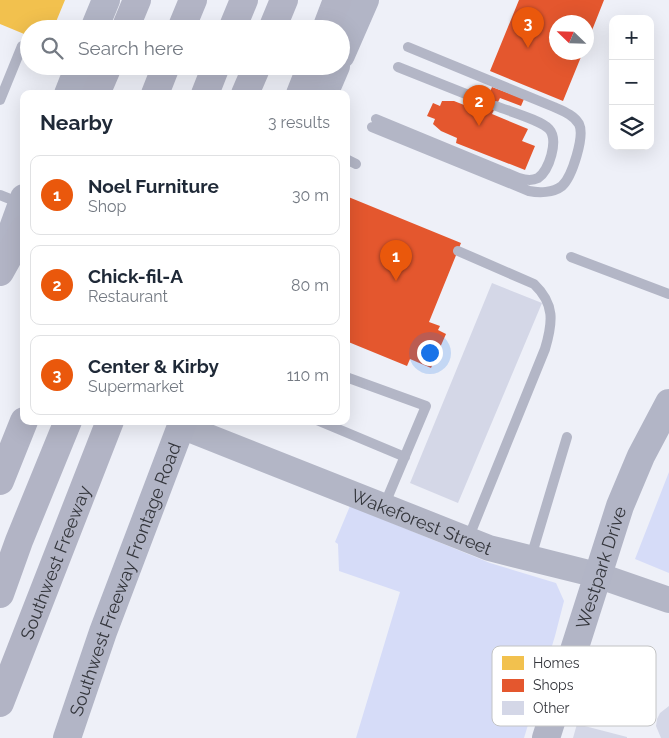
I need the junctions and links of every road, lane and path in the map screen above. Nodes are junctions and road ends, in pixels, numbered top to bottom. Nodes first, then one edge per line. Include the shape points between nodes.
1 (106, 0) edge
2 (137, 0) edge
3 (193, 0) edge
4 (244, 0) edge
5 (284, 0) edge
6 (337, 0) edge
7 (365, 0) edge
8 (98, 20) edge
9 (128, 20) edge
10 (185, 20) edge
11 (236, 20) edge
12 (276, 20) edge
13 (329, 20) edge
14 (350, 34) edge
15 (408, 46) dead end
16 (20, 51) edge
17 (398, 67) dead end
18 (75, 75) edge
19 (104, 75) edge
20 (162, 75) edge
21 (212, 75) edge
22 (253, 75) edge
23 (307, 75) edge
24 (332, 75) edge
25 (70, 90) edge
26 (98, 90) edge
27 (157, 90) edge
28 (207, 90) edge
29 (247, 90) edge
30 (302, 90) edge
31 (326, 90) edge
32 (0, 100) edge
33 (350, 161) edge
34 (356, 164) dead end
35 (17, 207) edge
36 (458, 251) dead end
37 (571, 257) dead end
38 (0, 265) edge
39 (0, 272) edge
40 (669, 294) edge
41 (350, 378) edge
42 (669, 403) edge
43 (22, 425) edge
44 (66, 425) edge
45 (108, 425) edge
46 (181, 425) edge
47 (187, 425) edge
48 (329, 425) edge
49 (567, 437) dead end
50 (405, 457) junction
51 (0, 481) edge
52 (384, 506) junction
53 (468, 540) junction
54 (531, 558) junction
55 (597, 574) junction
56 (0, 594) edge
57 (669, 600) edge
58 (575, 646) edge
59 (0, 703) edge
60 (550, 726) edge
61 (66, 738) edge
62 (546, 738) edge

1 - 8 main road
2 - 9 highway
3 - 10 highway
4 - 11 highway
5 - 12 highway
6 - 13 highway
7 - 14 main road
15 - 17 lane via 568,113 579,125 581,141 566,182 546,192 529,191 374,123 526,180 539,177 544,172 553,152 553,135 538,122
16 - 32 lane
18 - 25 main road
19 - 26 highway
20 - 27 highway
21 - 28 highway
22 - 29 highway
23 - 30 highway
24 - 31 main road
33 - 34 lane
35 - 38 main road
35 - 39 highway
36 - 53 lane via 534,284 548,301 551,320 545,349
37 - 40 lane
41 - 50 lane via 426,406
42 - 55 main road, Westpark Drive via 629,482
43 - 51 highway
44 - 56 highway
45 - 59 highway, Southwest Freeway
46 - 61 main road, Southwest Freeway Frontage Road
47 - 52 street, Wakeforest Street
48 - 50 lane
49 - 54 lane
50 - 52 lane
52 - 53 street, Wakeforest Street
53 - 54 street, Wakeforest Street
54 - 55 street, Wakeforest Street
55 - 57 street, Wakeforest Street
55 - 58 main road, Westpark Drive
60 - 62 main road, Westpark Drive

